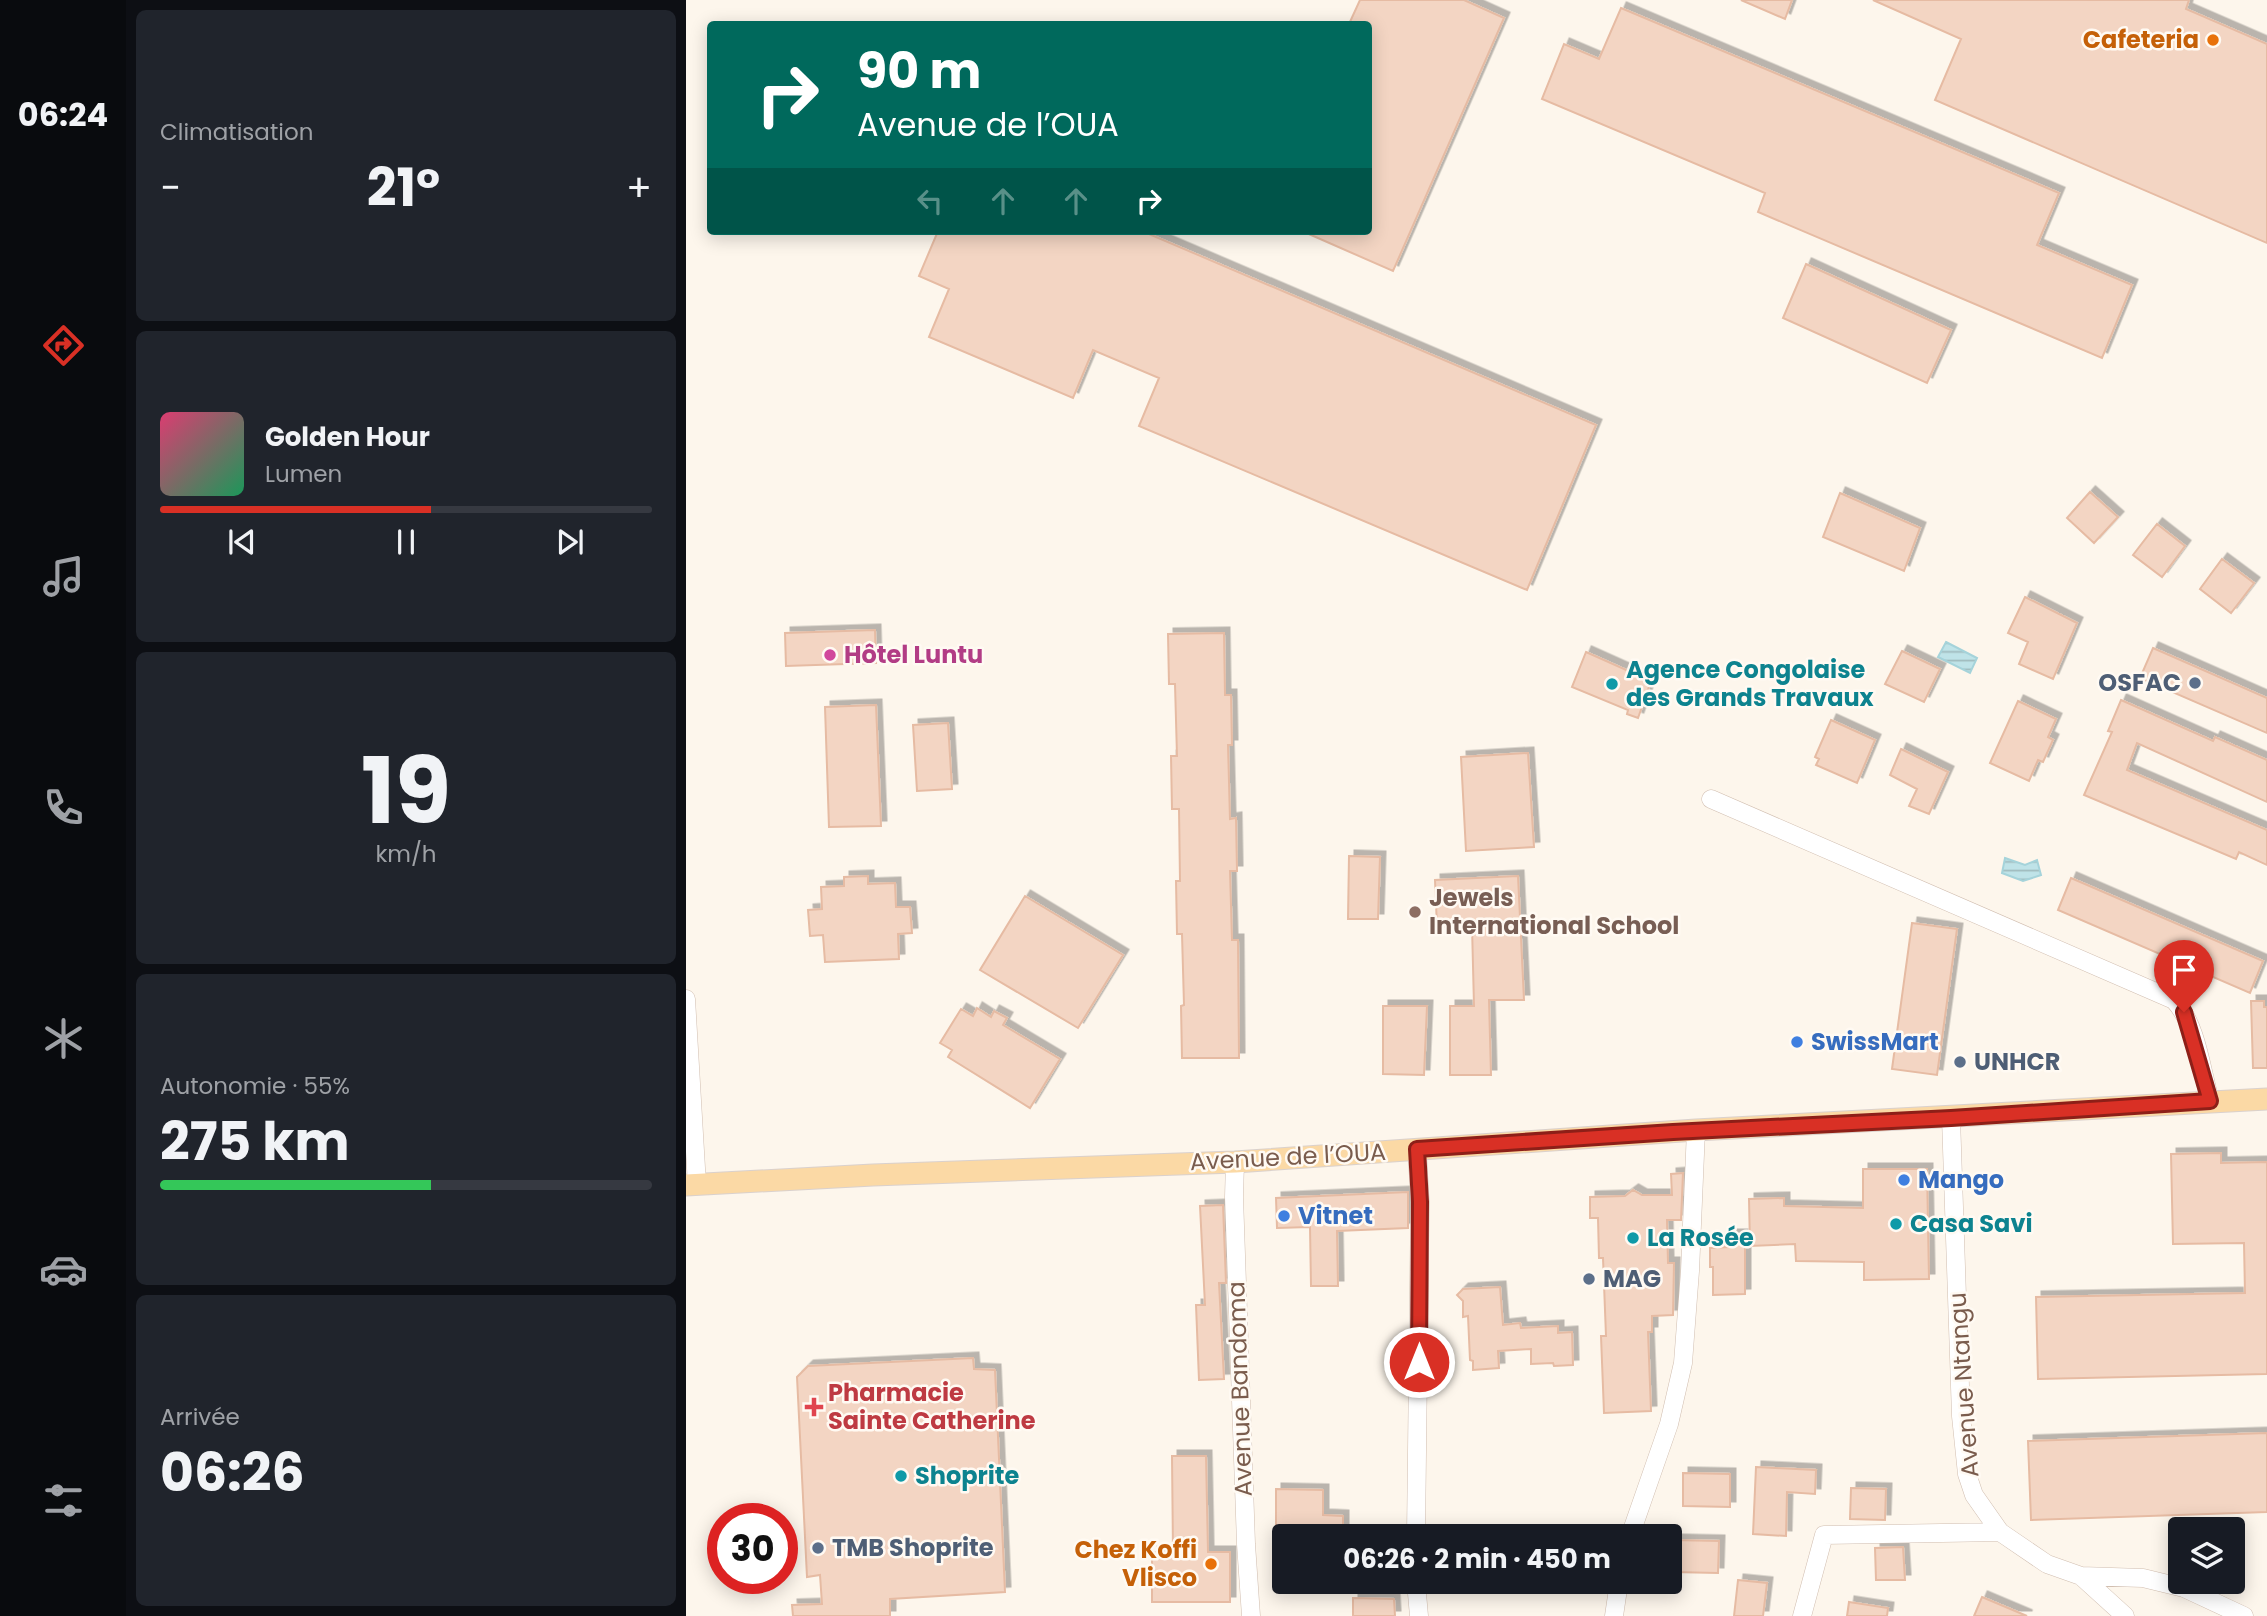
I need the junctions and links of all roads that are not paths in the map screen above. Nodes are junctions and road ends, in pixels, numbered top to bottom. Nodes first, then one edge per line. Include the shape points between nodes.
1 (1711, 799) dead end
2 (686, 999) edge
3 (2267, 1100) edge
4 (2210, 1101) junction
5 (1951, 1118) junction
6 (1696, 1130) junction
7 (1417, 1149) junction
8 (1235, 1162) junction
9 (692, 1185) edge
10 (1416, 1524) edge
11 (1634, 1524) edge
12 (2000, 1532) junction
13 (2081, 1576) junction
14 (1417, 1594) edge
15 (1617, 1594) edge
16 (1251, 1616) edge
17 (1419, 1616) edge
18 (1614, 1616) edge
19 (1802, 1616) edge
20 (2125, 1616) edge
21 (2244, 1616) edge

1 - 4 street via 2174,1000 2184,1012
2 - 9 street
3 - 4 main road, Avenue de l’OUA
4 - 5 main road, Avenue de l’OUA
5 - 6 main road, Avenue de l’OUA
5 - 12 street, Avenue Ntangu via 1967,1474 1974,1495
6 - 7 main road, Avenue de l’OUA
6 - 11 street via 1683,1363 1669,1424
7 - 8 main road, Avenue de l’OUA
7 - 10 street
8 - 9 main road, Avenue de l’OUA
8 - 16 street, Avenue Bandoma
12 - 13 street, Avenue Ntangu via 2047,1564
12 - 19 street via 1824,1535
13 - 20 street, Avenue Ntangu
13 - 21 street via 2143,1578 2183,1588
14 - 17 street
15 - 18 street

